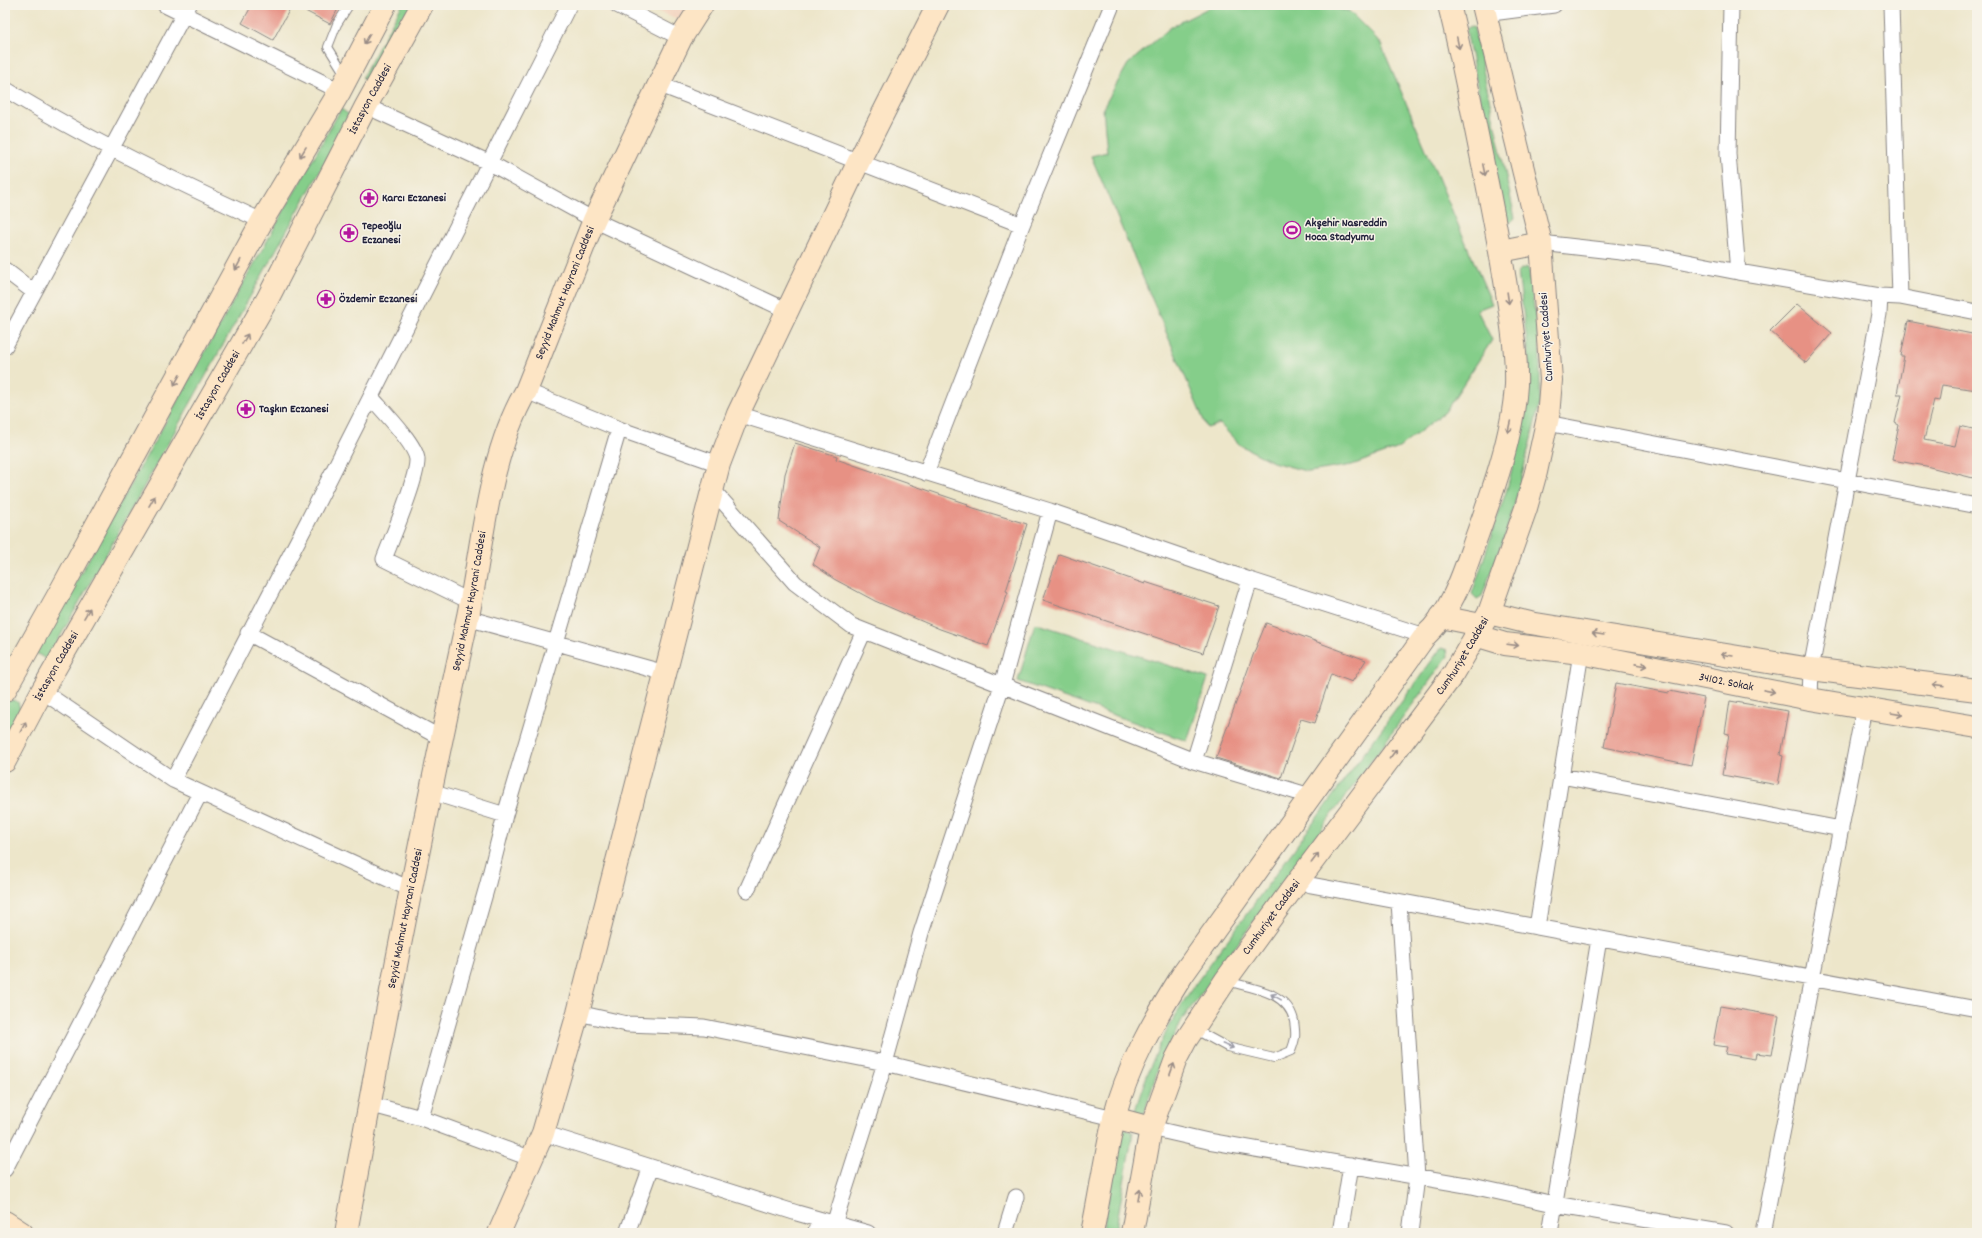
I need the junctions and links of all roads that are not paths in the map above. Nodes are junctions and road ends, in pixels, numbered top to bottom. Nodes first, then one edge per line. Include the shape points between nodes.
1 (165, 5) edge
2 (349, 5) edge
3 (385, 5) edge
4 (422, 5) edge
5 (569, 5) edge
6 (618, 5) edge
7 (702, 5) edge
8 (938, 5) edge
9 (1112, 5) edge
10 (1554, 5) edge
11 (1731, 5) edge
12 (1891, 5) edge
13 (186, 10) edge
14 (1483, 10) edge
15 (1451, 13) edge
16 (680, 38) junction
17 (343, 84) junction
18 (658, 84) junction
19 (5, 90) edge
20 (366, 106) junction
21 (111, 148) junction
22 (859, 161) junction
23 (490, 163) junction
24 (594, 220) junction
25 (262, 221) junction
26 (1022, 225) junction
27 (1540, 243) junction
28 (1501, 251) junction
29 (5, 270) edge
30 (1738, 272) junction
31 (34, 292) junction
32 (1880, 296) junction
33 (1900, 297) junction
34 (788, 311) junction
35 (1977, 312) edge
36 (5, 346) edge
37 (526, 391) junction
38 (371, 397) junction
39 (738, 414) junction
40 (1547, 423) junction
41 (619, 429) junction
42 (719, 464) junction
43 (926, 473) junction
44 (1847, 480) junction
45 (712, 490) junction
46 (1977, 506) edge
47 (1050, 511) junction
48 (1250, 580) junction
49 (469, 610) junction
50 (1442, 617) junction
51 (1482, 624) junction
52 (864, 631) junction
53 (248, 633) junction
54 (1425, 636) junction
55 (555, 641) junction
56 (1581, 653) junction
57 (1811, 669) junction
58 (665, 672) junction
59 (8, 678) edge
60 (1002, 685) junction
61 (1977, 690) edge
62 (42, 691) junction
63 (1810, 699) junction
64 (1864, 708) junction
65 (1977, 727) edge
66 (441, 738) junction
67 (5, 761) edge
68 (1194, 761) junction
69 (1561, 776) junction
70 (173, 780) junction
71 (200, 792) junction
72 (431, 792) junction
73 (1310, 796) junction
74 (505, 815) junction
75 (1841, 829) junction
76 (1299, 880) junction
77 (412, 890) junction
78 (747, 890) dead end
79 (1400, 902) junction
80 (1536, 927) junction
81 (1598, 939) junction
82 (1812, 979) junction
83 (1225, 981) junction
84 (1977, 1009) edge
85 (578, 1013) junction
86 (1193, 1029) junction
87 (885, 1062) junction
88 (369, 1104) junction
89 (422, 1118) junction
90 (1114, 1118) junction
91 (1151, 1128) junction
92 (543, 1133) junction
93 (532, 1159) junction
94 (1351, 1166) junction
95 (651, 1167) junction
96 (5, 1169) edge
97 (1417, 1177) junction
98 (1016, 1197) dead end
99 (1554, 1204) junction
100 (5, 1222) edge
101 (834, 1224) junction
102 (817, 1226) edge
103 (22, 1233) edge
104 (346, 1233) edge
105 (499, 1233) edge
106 (627, 1233) edge
107 (868, 1233) edge
108 (1005, 1233) edge
109 (1092, 1233) edge
110 (1132, 1233) edge
111 (1340, 1233) edge
112 (1410, 1233) edge
113 (1550, 1233) edge
114 (1726, 1233) edge
115 (1763, 1233) edge

1 - 13 street
2 - 17 lane via 337,24 328,47
3 -> 17 main road
4 - 20 main road, İstasyon Caddesi
5 - 23 street
6 - 16 street
7 - 16 main road, Seyyid Mahmut Hayrani Caddesi
8 - 22 main road
9 - 26 street
10 - 14 street
11 - 30 street via 1728,154
12 - 33 street
13 - 17 street
13 - 21 street
14 - 15 main road
14 - 27 main road, Cumhuriyet Caddesi
15 -> 28 main road
16 - 18 main road, Seyyid Mahmut Hayrani Caddesi
17 -> 25 main road
18 - 22 street
18 - 24 main road, Seyyid Mahmut Hayrani Caddesi
19 - 21 street
20 - 23 street
62 -> 20 main road, İstasyon Caddesi via 268,298
21 - 25 street
21 - 31 street
22 - 26 street
22 - 34 main road
23 - 24 street
23 - 38 street
24 - 34 street
24 - 37 main road, Seyyid Mahmut Hayrani Caddesi
25 -> 59 main road via 60,592
26 - 43 street
27 - 28 main road
27 - 30 street via 1656,256
27 - 40 main road, Cumhuriyet Caddesi via 1551,380
28 -> 50 main road via 1516,369 1511,416 1486,511 1459,584
29 - 31 street
30 - 32 street
31 - 36 street
32 - 33 street
32 - 44 street via 1879,314
33 - 35 street
34 - 39 main road
37 - 41 street
37 - 49 main road, Seyyid Mahmut Hayrani Caddesi via 516,408 502,449
38 - 49 street via 407,439 417,458 415,474 384,559
38 - 53 street
39 - 42 main road
39 - 43 street
40 - 44 street
40 - 51 main road, Cumhuriyet Caddesi via 1526,508
41 - 42 street
41 - 55 street
42 - 45 main road
43 - 47 street
44 - 46 street
44 - 57 street
45 - 52 street via 795,583 852,626
45 - 58 main road
47 - 48 street
47 - 60 street
48 - 54 street
48 - 68 street
49 - 55 street
49 - 66 main road, Seyyid Mahmut Hayrani Caddesi
50 - 51 main road
50 - 54 main road
51 -> 56 main road, 34102. Sokak via 1505,644
57 -> 51 main road via 1530,623
76 -> 51 main road, Cumhuriyet Caddesi via 1454,673
52 - 60 street
52 - 78 street
53 - 66 street
53 - 70 street
54 - 73 main road
55 - 58 street
55 - 74 street
56 -> 63 main road, 34102. Sokak
56 - 69 street
61 -> 57 main road
57 - 63 street
58 - 85 main road
59 - 62 main road
60 - 68 street
60 - 87 street via 921,933
67 -> 62 main road, İstasyon Caddesi
62 - 70 street
63 - 64 main road, 34102. Sokak
64 -> 65 main road, 34102. Sokak
64 - 75 street
66 - 72 main road, Seyyid Mahmut Hayrani Caddesi
68 - 73 street
69 - 75 street
69 - 80 street
70 - 71 street
71 - 77 street
71 - 96 street
72 - 74 street
72 - 77 main road, Seyyid Mahmut Hayrani Caddesi
73 - 90 main road via 1162,1007 1137,1055
74 - 89 street
75 - 82 street
76 - 79 street via 1311,885
76 - 83 main road, Cumhuriyet Caddesi
77 - 88 main road, Seyyid Mahmut Hayrani Caddesi
79 - 80 street
79 - 97 street
80 - 81 street
81 - 82 street
81 - 99 street
82 - 84 street
82 - 115 street
83 - 86 main road, Cumhuriyet Caddesi
86 -> 83 lane via 1227,1047 1274,1058 1291,1051 1297,1037 1293,1016 1285,1002 1270,993
85 - 87 street via 627,1024 704,1027
85 - 92 main road
91 -> 86 main road, Cumhuriyet Caddesi via 1176,1059
87 - 90 street
87 - 101 street
88 - 89 street
88 - 104 main road, Seyyid Mahmut Hayrani Caddesi
89 - 93 street
90 - 91 main road
90 - 109 main road
91 - 94 street via 1208,1141
110 -> 91 main road, Cumhuriyet Caddesi
92 - 93 main road
92 - 95 street
93 - 105 main road
94 - 97 street
94 - 111 street
95 - 102 street
95 - 106 street
97 - 99 street
97 - 112 street
98 - 108 street
99 - 113 street
99 - 114 street
100 - 103 main road
101 - 102 street
101 - 107 street

